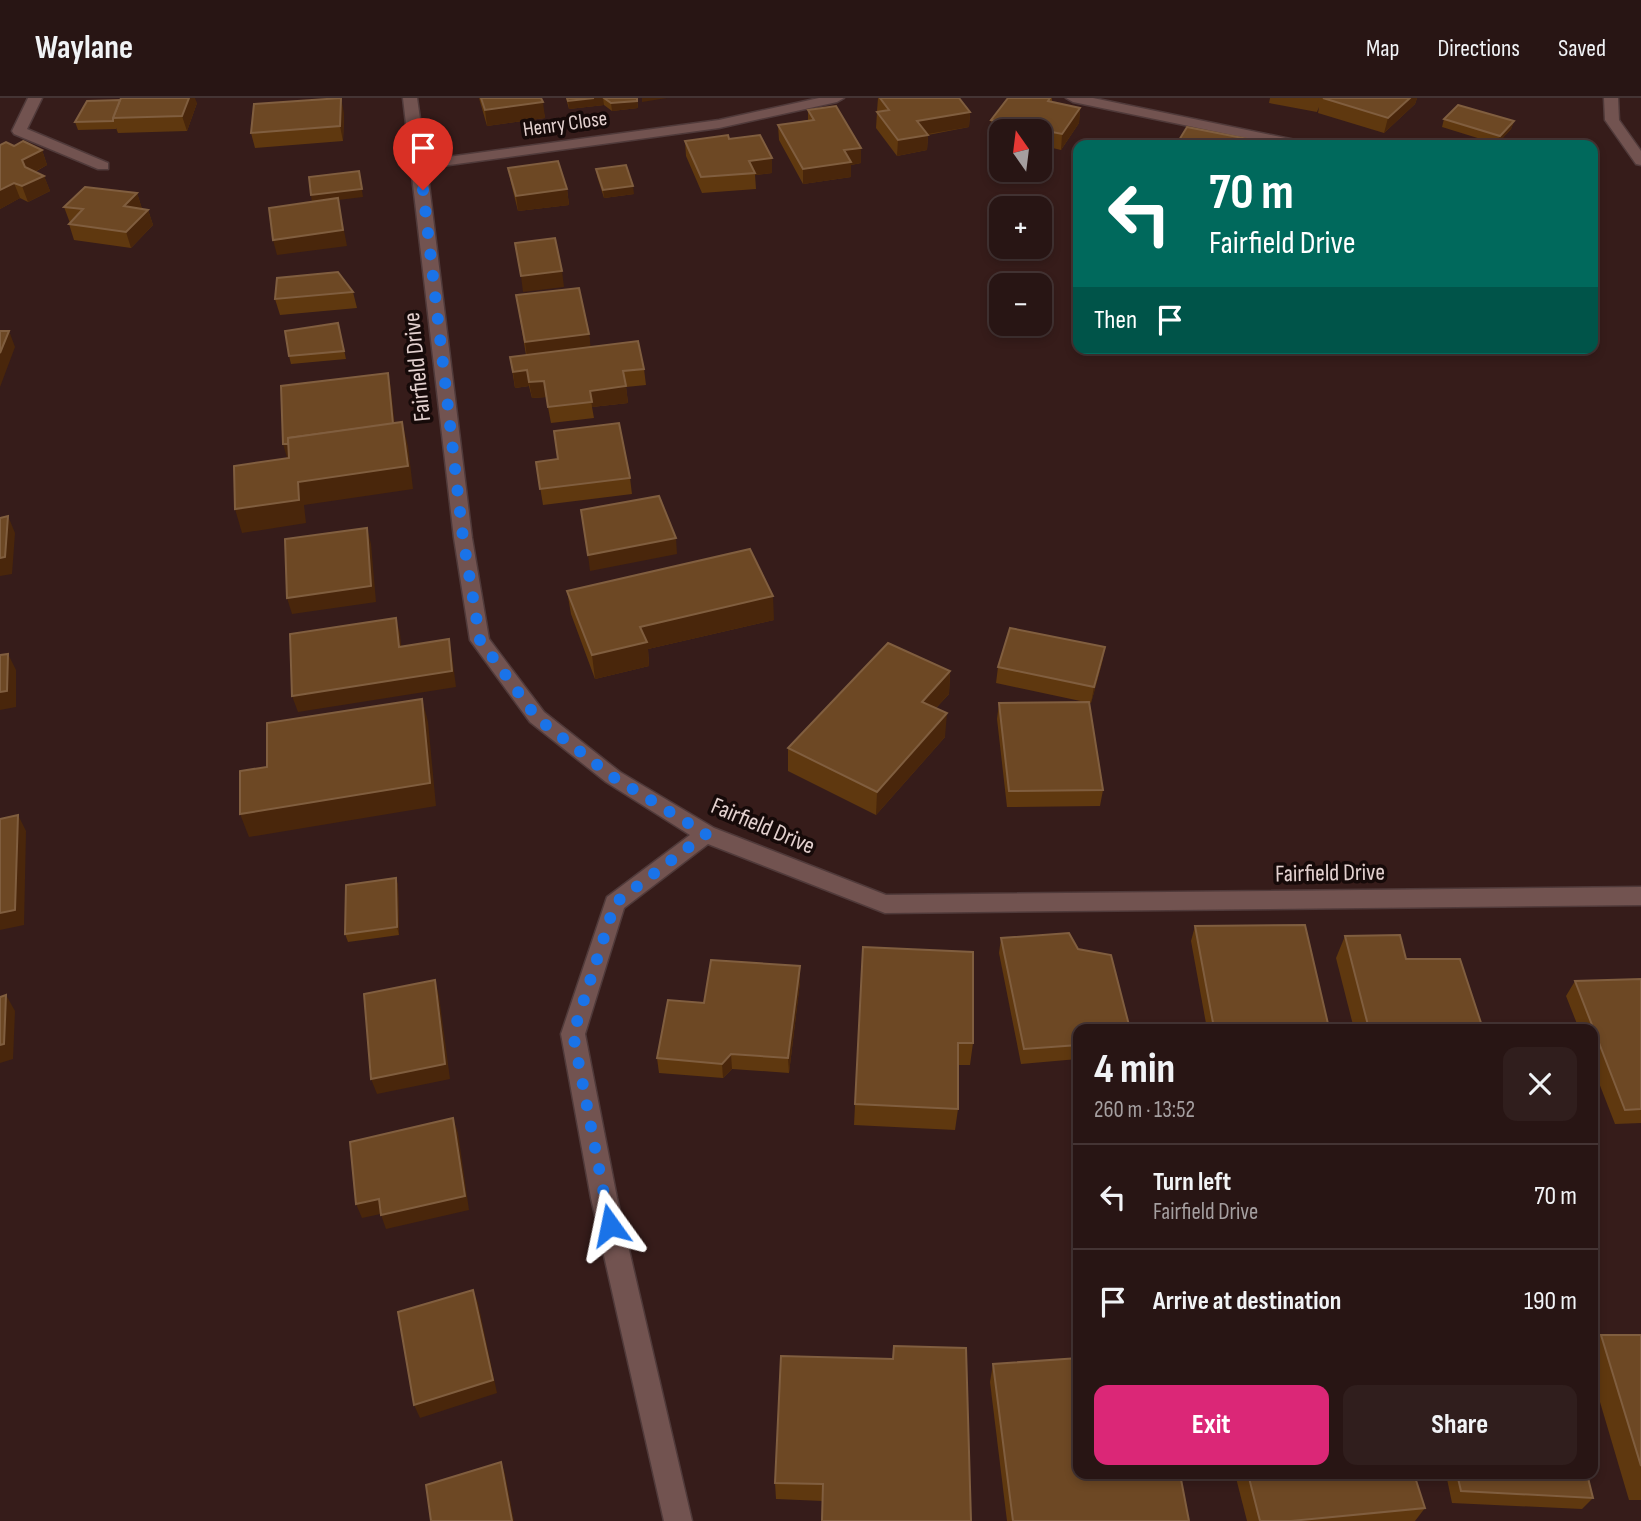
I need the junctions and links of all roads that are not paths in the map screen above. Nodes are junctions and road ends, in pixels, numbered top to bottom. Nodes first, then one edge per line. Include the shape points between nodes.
1 (35, 98) edge
2 (410, 98) edge
3 (837, 98) edge
4 (1073, 98) edge
5 (1611, 98) edge
6 (1276, 140) edge
7 (1641, 161) edge
8 (421, 165) junction
9 (103, 166) dead end
10 (706, 834) junction
11 (1641, 896) edge
12 (678, 1521) edge

1 - 9 street via 19,131
2 - 8 street, Fairfield Drive
3 - 8 street, Henry Close via 719,124
4 - 6 street
5 - 7 street via 1612,120
8 - 10 street, Fairfield Drive via 463,538 480,640 537,718 613,777
10 - 11 street, Fairfield Drive via 885,904
10 - 12 street via 615,903 573,1034 604,1198

